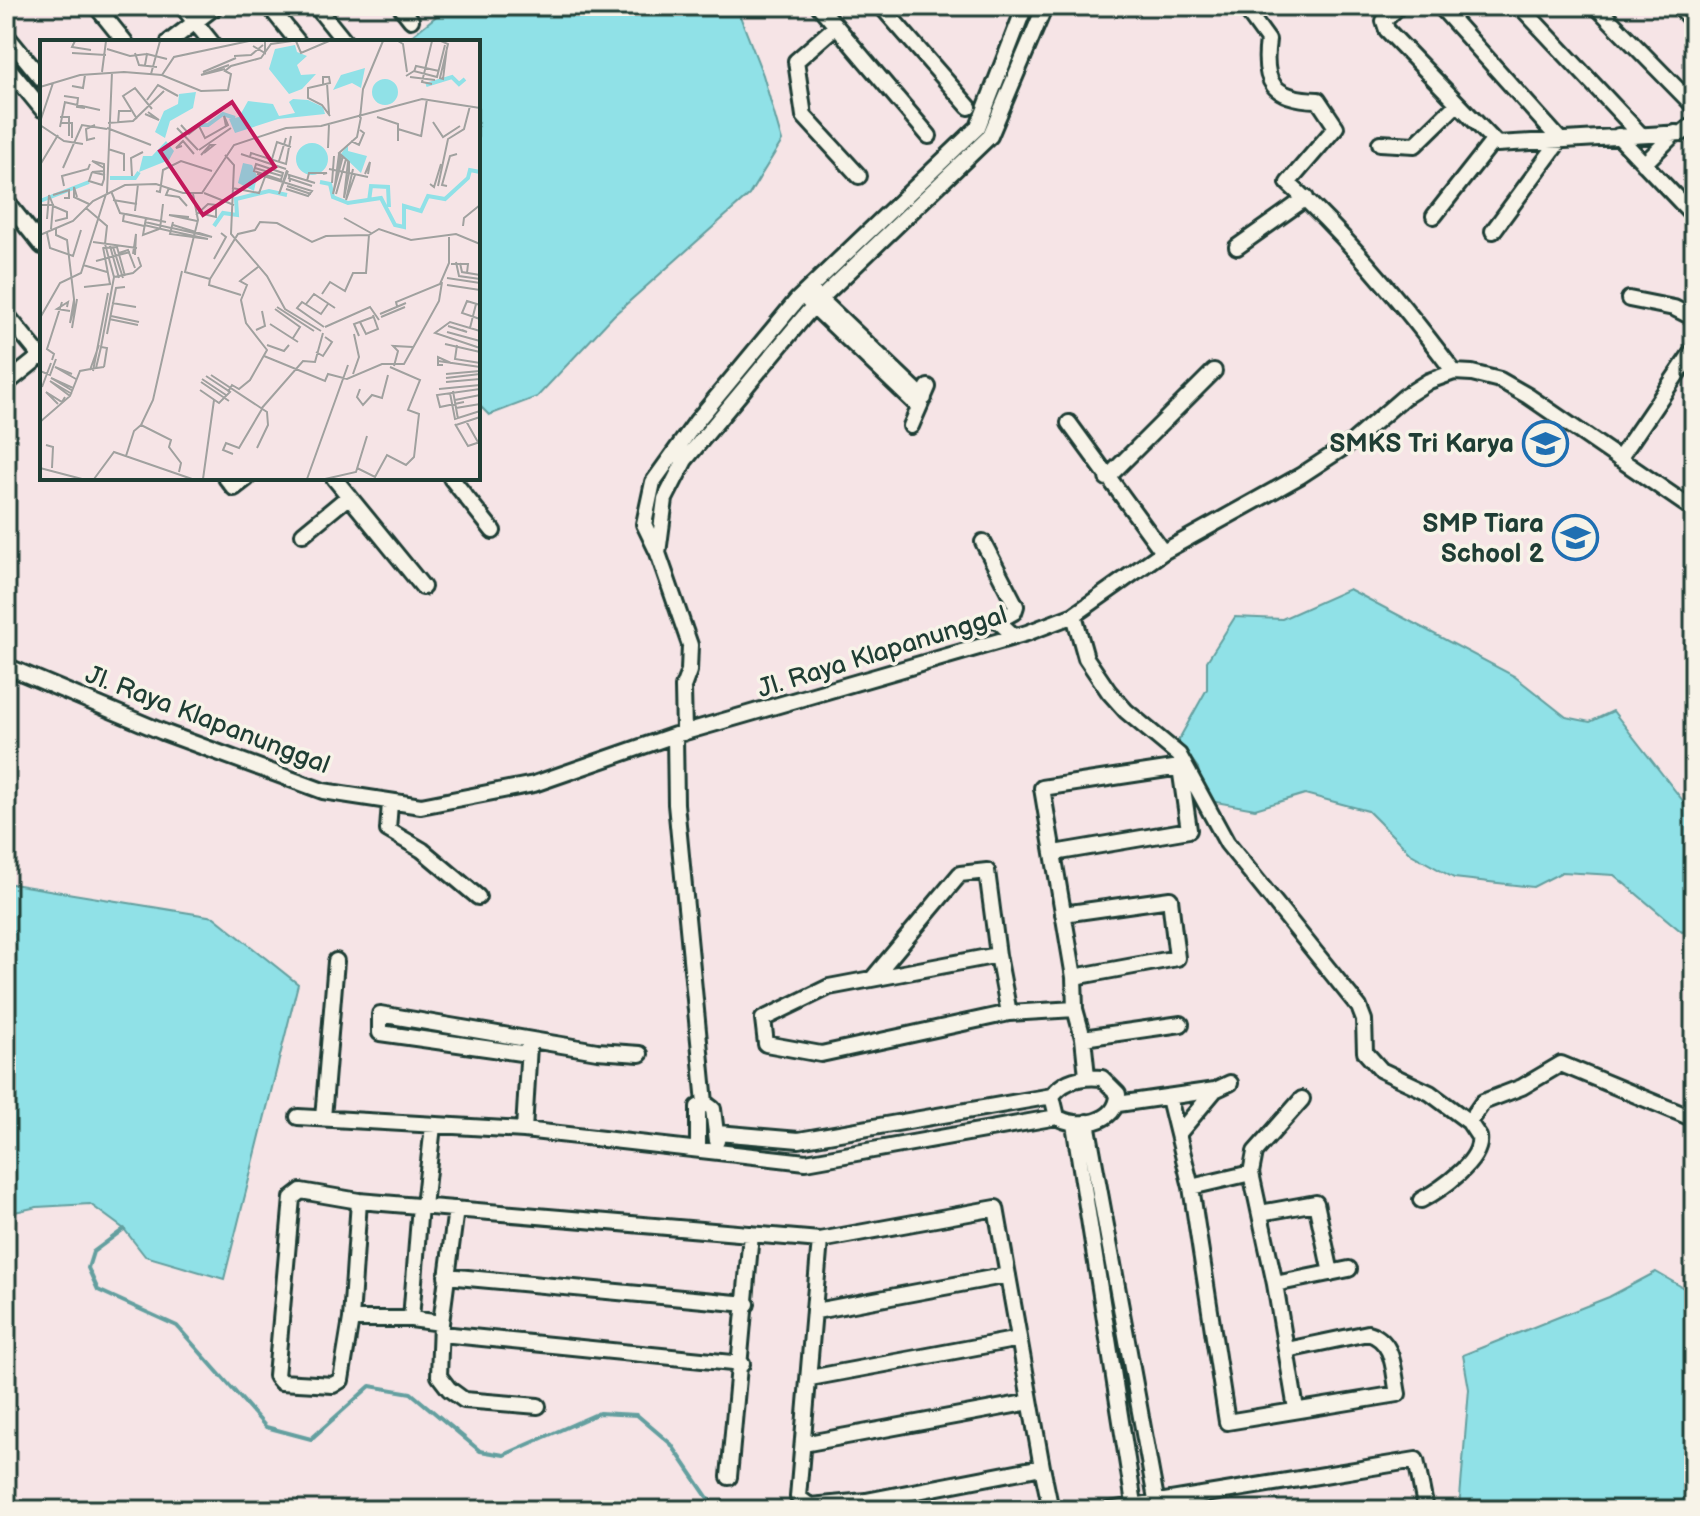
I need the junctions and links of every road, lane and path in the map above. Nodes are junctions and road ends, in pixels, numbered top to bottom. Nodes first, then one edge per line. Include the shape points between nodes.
1 (96, 6) edge
2 (182, 6) edge
3 (216, 6) edge
4 (269, 6) edge
5 (316, 6) edge
6 (400, 6) edge
7 (819, 6) edge
8 (881, 6) edge
9 (1025, 6) edge
10 (1045, 6) edge
11 (1249, 6) edge
12 (1399, 6) edge
13 (1440, 6) edge
14 (1520, 6) edge
15 (1596, 6) edge
16 (1678, 6) edge
17 (411, 20) dead end
18 (195, 22) junction
19 (1694, 23) edge
20 (836, 26) junction
21 (6, 35) edge
22 (123, 40) edge
23 (172, 40) edge
24 (209, 40) edge
25 (296, 40) edge
26 (343, 40) edge
27 (1012, 41) junction
28 (1029, 47) junction
29 (6, 65) edge
30 (40, 77) edge
31 (1457, 104) junction
32 (1694, 106) edge
33 (40, 107) edge
34 (969, 107) dead end
35 (1694, 124) edge
36 (1675, 133) junction
37 (1641, 135) junction
38 (929, 136) dead end
39 (1618, 136) junction
40 (1560, 140) junction
41 (1493, 141) junction
42 (1380, 143) dead end
43 (1644, 164) junction
44 (859, 176) dead end
45 (1306, 198) junction
46 (1691, 207) edge
47 (8, 208) edge
48 (1434, 216) dead end
49 (1493, 231) dead end
50 (40, 244) edge
51 (1237, 247) dead end
52 (811, 297) junction
53 (1629, 299) dead end
54 (6, 314) edge
55 (1694, 318) edge
56 (1694, 349) edge
57 (40, 356) edge
58 (40, 358) edge
59 (1214, 371) dead end
60 (1454, 372) junction
61 (6, 384) edge
62 (1069, 423) dead end
63 (911, 426) dead end
64 (1619, 459) junction
65 (1107, 478) junction
66 (228, 480) edge
67 (244, 480) edge
68 (336, 480) edge
69 (453, 480) edge
70 (349, 496) junction
71 (1694, 510) edge
72 (493, 531) dead end
73 (303, 534) dead end
74 (983, 542) dead end
75 (1163, 552) junction
76 (423, 587) dead end
77 (1074, 615) junction
78 (1014, 636) junction
79 (6, 666) edge
80 (680, 734) junction
81 (390, 803) junction
82 (1054, 853) junction
83 (478, 897) dead end
84 (1063, 914) junction
85 (998, 955) junction
86 (336, 961) dead end
87 (1074, 977) junction
88 (873, 978) junction
89 (1075, 1009) junction
90 (1009, 1013) junction
91 (1181, 1024) dead end
92 (1083, 1038) junction
93 (529, 1047) junction
94 (640, 1054) dead end
95 (1087, 1076) junction
96 (1230, 1083) dead end
97 (1215, 1090) junction
98 (1052, 1096) junction
99 (1169, 1098) junction
100 (1302, 1099) dead end
101 (705, 1103) junction
102 (1118, 1104) junction
103 (298, 1117) dead end
104 (1057, 1117) junction
105 (323, 1118) junction
106 (1694, 1119) edge
107 (1469, 1122) junction
108 (1080, 1123) junction
109 (433, 1126) junction
110 (524, 1130) junction
111 (718, 1133) junction
112 (1179, 1133) junction
113 (698, 1148) junction
114 (717, 1150) junction
115 (1251, 1173) junction
116 (1191, 1187) junction
117 (1421, 1200) dead end
118 (359, 1201) junction
119 (422, 1206) junction
120 (456, 1209) junction
121 (1260, 1213) junction
122 (751, 1234) junction
123 (820, 1240) junction
124 (1349, 1269) dead end
125 (1331, 1273) junction
126 (1008, 1275) junction
127 (446, 1276) junction
128 (1275, 1284) junction
129 (747, 1304) junction
130 (816, 1311) junction
131 (351, 1319) junction
132 (411, 1319) junction
133 (441, 1329) junction
134 (1019, 1339) junction
135 (1287, 1350) junction
136 (742, 1364) junction
137 (810, 1378) junction
138 (1030, 1402) junction
139 (538, 1406) dead end
140 (1296, 1409) junction
141 (803, 1444) junction
142 (1042, 1467) junction
143 (729, 1477) dead end
144 (867, 1506) edge
145 (1158, 1507) edge
146 (1135, 1508) edge
147 (1051, 1510) edge
148 (1109, 1510) edge
149 (1426, 1510) edge

1 - 22 street
2 - 18 street
3 - 18 street
4 - 25 street
5 - 26 street
6 - 17 street
7 - 20 street
8 - 34 street
9 - 27 street
10 - 28 street
11 - 45 street via 1247,11 1269,40 1269,79 1292,99 1318,100 1336,127 1289,180
12 - 31 street via 1384,21 1387,30
13 - 40 street
14 - 37 street
15 - 32 street
16 - 19 street
18 - 23 street
18 - 24 street
20 - 38 street
20 - 44 street via 796,61 802,103 804,116
21 - 30 street
27 - 28 street
27 - 52 street via 978,127
28 - 52 street via 990,136
29 - 33 street
31 - 41 street
31 - 42 street via 1415,145
35 - 36 street
36 - 37 street
36 - 43 street
37 - 39 street
39 - 40 street
39 - 43 street
40 - 41 street via 1499,145
40 - 49 street
41 - 48 street
43 - 46 street
45 - 51 street
45 - 60 street via 1403,305
47 - 50 street
52 - 63 street via 924,397
52 - 80 street via 672,480 661,515 658,553 690,645
53 - 55 street
54 - 57 street
56 - 64 street
58 - 61 street
59 - 65 street
60 - 64 street via 1500,380
60 - 75 street, Jl. Raya Klapanunggal via 1404,397 1352,442 1300,476
62 - 65 street
64 - 71 street
65 - 75 street
66 - 67 street via 234,488
68 - 70 street
69 - 72 street
70 - 73 street
70 - 76 street
74 - 78 street via 1016,606 997,624
75 - 77 street, Jl. Raya Klapanunggal
77 - 78 street, Jl. Raya Klapanunggal
77 - 107 street via 1086,658 1109,692 1179,755 1227,843 1359,1007 1371,1061 1430,1093
78 - 80 street, Jl. Raya Klapanunggal
79 - 81 street, Jl. Raya Klapanunggal via 323,791
80 - 81 street, Jl. Raya Klapanunggal via 534,784 421,806
80 - 101 street via 676,804
81 - 83 street via 388,830 422,850
82 - 82 street via 1189,830 1180,767 1042,788
82 - 84 street
84 - 87 street
84 - 87 street via 1170,899 1177,958
85 - 88 street
85 - 88 street via 987,871 960,874
85 - 90 street
86 - 105 street
87 - 89 street
88 - 90 street via 829,987 763,1019 766,1044 821,1054
89 - 90 street
89 - 92 street
91 - 92 street
92 - 95 street
93 - 93 street via 380,1014 380,1033
93 - 94 street
93 - 110 street
95 - 98 street via 1065,1083
95 - 102 street via 1111,1083
96 - 97 street
97 - 99 street
97 - 112 street
98 - 104 street
98 - 111 street via 799,1140
99 - 102 street
99 - 112 street
100 - 115 street via 1255,1152
101 - 111 street via 713,1109
101 - 113 street via 698,1107
102 - 108 street via 1112,1113
103 - 105 street
104 - 108 street
104 - 114 street via 806,1162
105 - 109 street
106 - 107 street via 1561,1064 1483,1102
107 - 117 street via 1479,1137 1476,1154
108 - 145 street
108 - 146 street
109 - 110 street
109 - 119 street
110 - 113 street
111 - 114 street
112 - 116 street
113 - 114 street
115 - 116 street
115 - 121 street
116 - 140 street via 1227,1422
118 - 119 street
118 - 131 street
118 - 131 street via 301,1191 292,1198 278,1379 338,1384
119 - 120 street
119 - 132 street
120 - 122 street
120 - 127 street
121 - 125 street via 1316,1203
121 - 128 street
122 - 123 street
122 - 129 street
123 - 126 street via 996,1208
123 - 130 street
124 - 125 street
125 - 128 street
126 - 130 street
126 - 134 street
127 - 129 street
127 - 133 street
128 - 135 street
129 - 136 street
130 - 137 street
131 - 132 street
132 - 133 street
133 - 136 street
133 - 139 street via 439,1376 455,1395
134 - 137 street
134 - 138 street
135 - 140 street
135 - 140 street via 1368,1333 1380,1337 1388,1346 1398,1394
136 - 143 street
137 - 141 street
138 - 141 street
138 - 142 street
141 - 144 street via 798,1497 803,1503
142 - 144 street
142 - 147 street
145 - 146 street
145 - 149 street via 1416,1460
146 - 148 street

